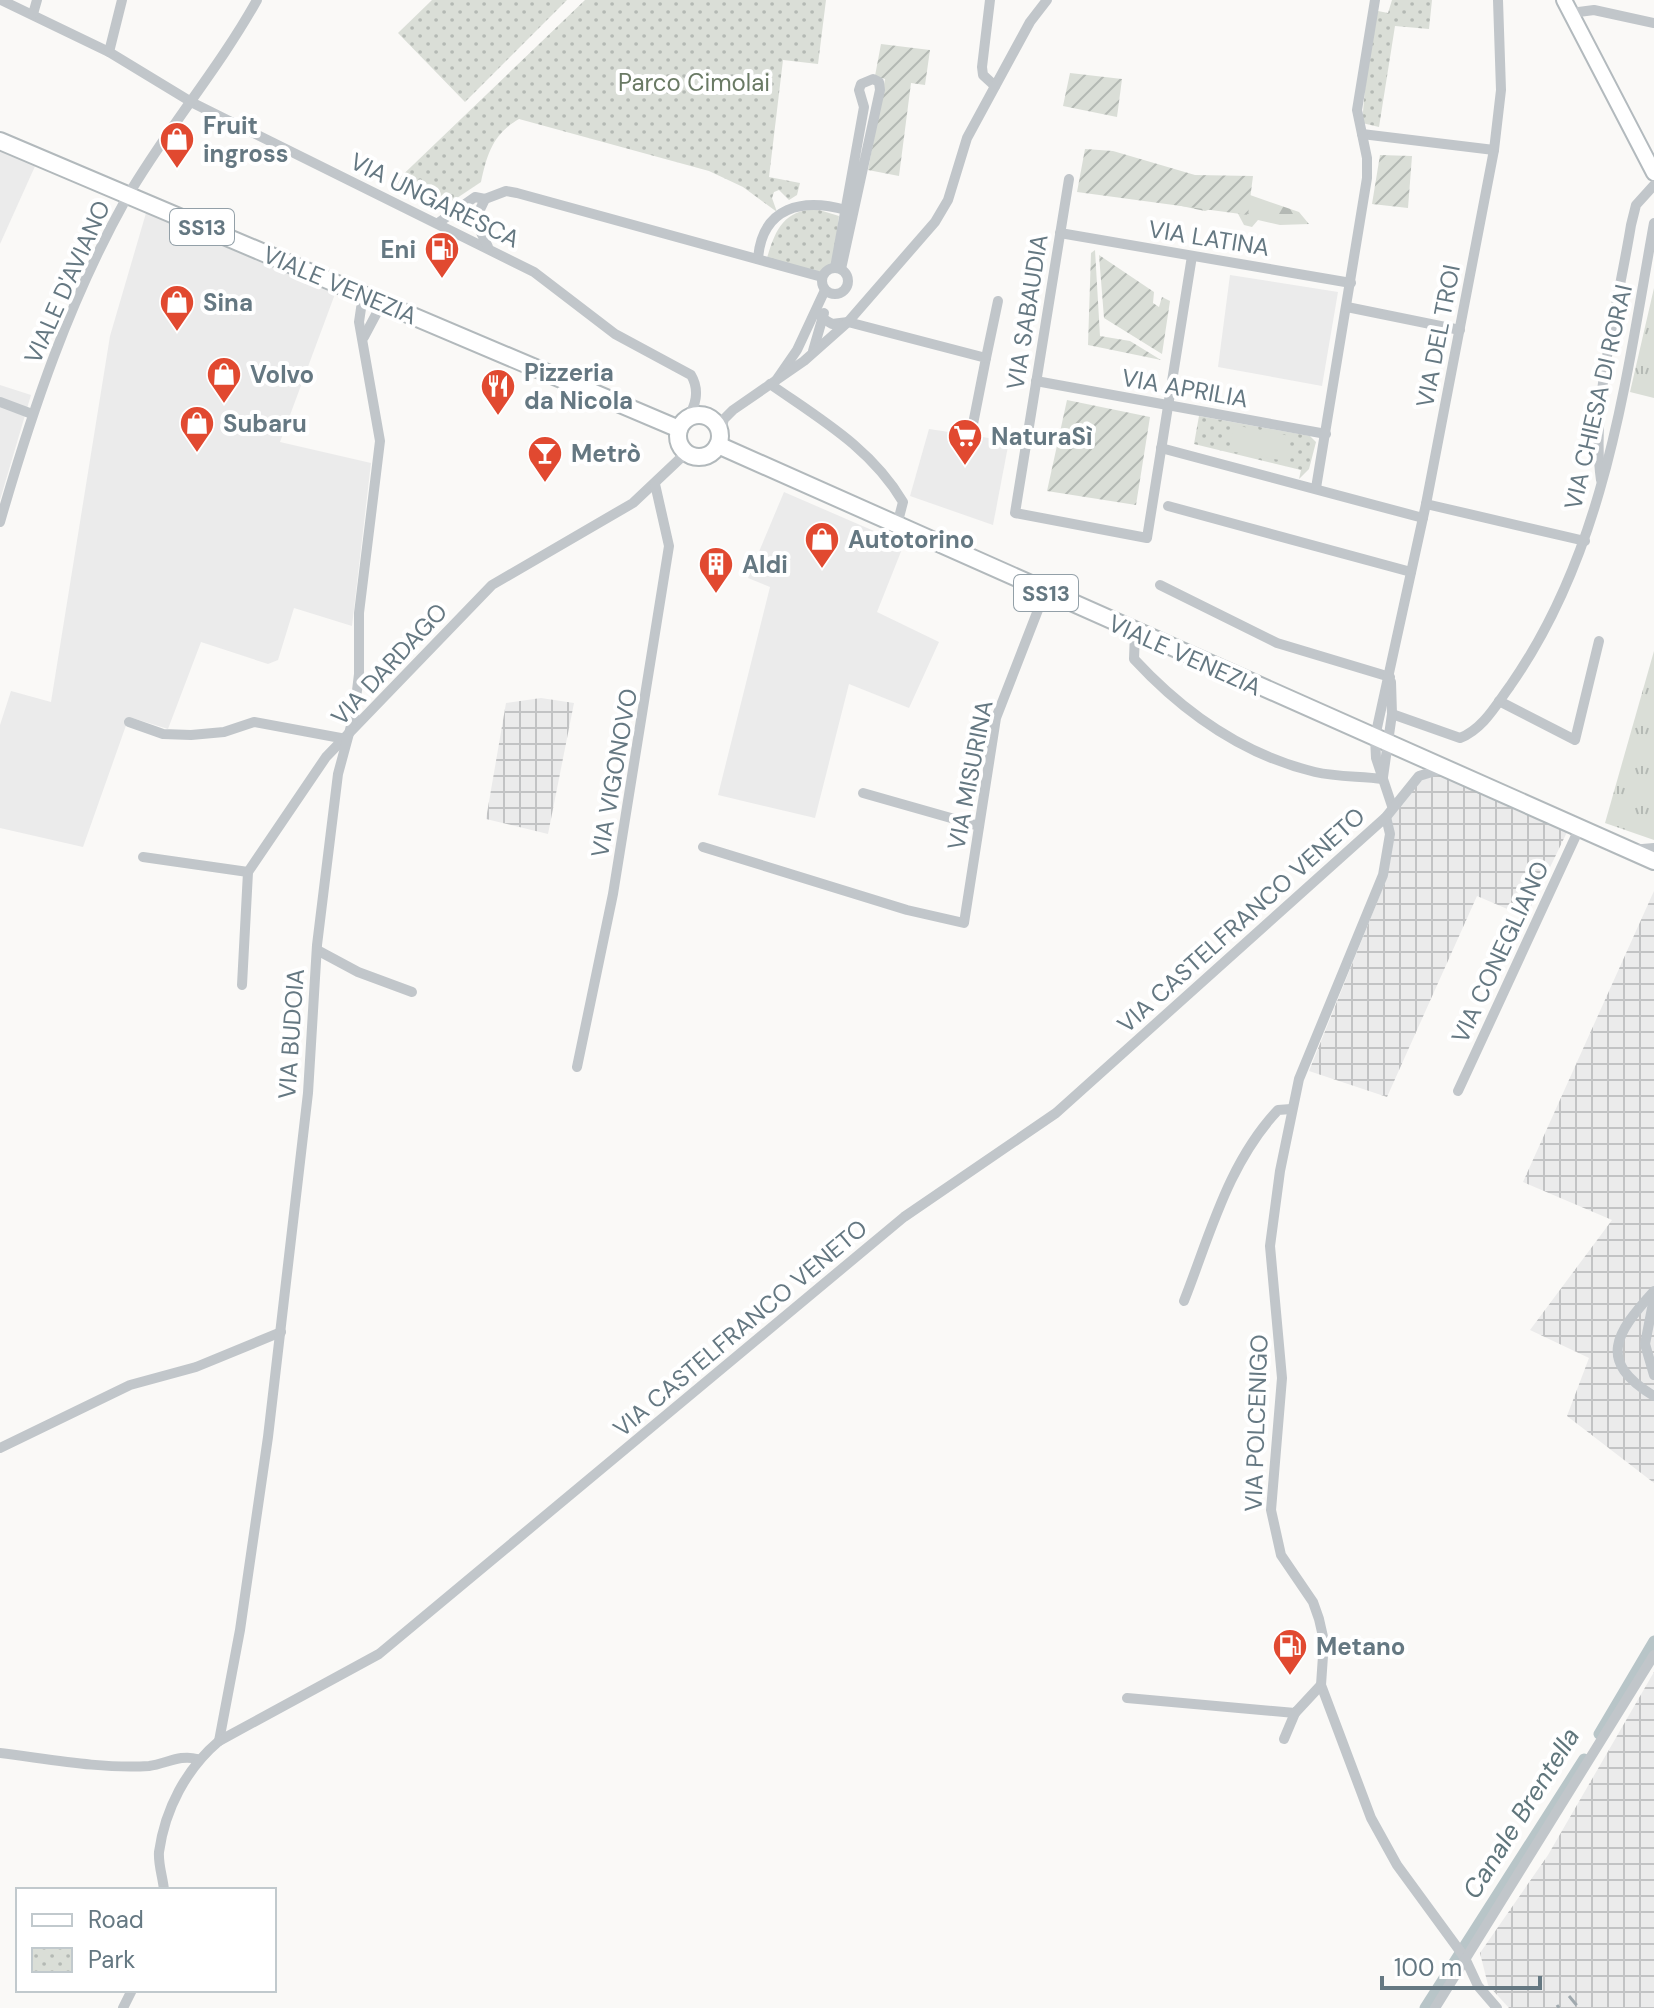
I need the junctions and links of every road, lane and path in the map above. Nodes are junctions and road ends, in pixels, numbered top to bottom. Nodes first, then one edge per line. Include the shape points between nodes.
1 (1, 0) edge
2 (37, 0) edge
3 (122, 0) edge
4 (257, 0) edge
5 (990, 0) edge
6 (1047, 0) edge
7 (1375, 0) edge
8 (1498, 0) edge
9 (1567, 7) edge
10 (33, 14) junction
11 (1654, 23) edge
12 (109, 52) junction
13 (995, 86) junction
14 (193, 103) junction
15 (1362, 134) junction
16 (0, 141) edge
17 (1494, 150) junction
18 (1654, 173) edge
19 (1069, 179) dead end
20 (1654, 185) edge
21 (127, 197) junction
22 (485, 199) junction
23 (846, 210) junction
24 (457, 211) junction
25 (475, 220) junction
26 (438, 223) junction
27 (1654, 223) edge
28 (457, 233) junction
29 (1060, 233) junction
30 (489, 248) junction
31 (1192, 256) junction
32 (758, 259) junction
33 (838, 268) junction
34 (822, 277) junction
35 (1351, 283) junction
36 (828, 292) junction
37 (363, 295) junction
38 (998, 301) dead end
39 (382, 303) junction
40 (1347, 307) junction
41 (822, 318) junction
42 (848, 322) junction
43 (1460, 330) junction
44 (363, 339) junction
45 (813, 353) junction
46 (986, 358) junction
47 (1036, 381) junction
48 (773, 382) junction
49 (0, 402) edge
50 (1168, 405) junction
51 (32, 414) junction
52 (682, 424) junction
53 (973, 424) dead end
54 (1326, 434) junction
55 (719, 439) junction
56 (1161, 448) junction
57 (686, 453) junction
58 (655, 484) junction
59 (1602, 486) junction
60 (1316, 488) junction
61 (1426, 504) junction
62 (1168, 506) dead end
63 (1423, 518) junction
64 (0, 522) edge
65 (897, 525) junction
66 (1585, 541) junction
67 (1411, 572) junction
68 (1160, 585) dead end
69 (1045, 592) junction
70 (1135, 633) junction
71 (1599, 641) dead end
72 (1390, 677) junction
73 (1499, 701) junction
74 (1392, 714) junction
75 (129, 722) dead end
76 (346, 739) junction
77 (1382, 740) junction
78 (1445, 768) junction
79 (1383, 779) junction
80 (863, 793) dead end
81 (1392, 806) junction
82 (1386, 817) junction
83 (979, 826) junction
84 (1579, 829) junction
85 (703, 847) dead end
86 (1654, 848) edge
87 (1629, 850) junction
88 (143, 857) dead end
89 (1654, 861) edge
90 (248, 872) junction
91 (317, 950) junction
92 (242, 985) dead end
93 (412, 992) dead end
94 (577, 1067) dead end
95 (1458, 1091) dead end
96 (1291, 1109) junction
97 (1654, 1291) edge
98 (1654, 1298) edge
99 (1184, 1301) dead end
100 (281, 1332) junction
101 (1654, 1375) edge
102 (1654, 1381) edge
103 (1643, 1389) junction
104 (1654, 1396) edge
105 (0, 1448) edge
106 (1654, 1655) edge
107 (1321, 1685) junction
108 (1127, 1698) dead end
109 (1295, 1713) junction
110 (1284, 1739) dead end
111 (219, 1741) junction
112 (0, 1753) edge
113 (197, 1759) junction
114 (164, 1888) edge
115 (1465, 1958) junction
116 (1435, 2008) edge
117 (1497, 2008) edge

1 - 10 street, VIA UNGARESCA
2 - 10 street
3 - 12 street
4 - 14 street, VIALE D'AVIANO
5 - 13 street via 982,67
6 - 13 street
7 - 15 street via 1357,110
8 - 17 street, VIA DEL TROI via 1501,90
9 - 11 street
9 - 18 main road
10 - 12 street, VIA UNGARESCA
12 - 14 street, VIA UNGARESCA
13 - 42 street via 967,138 948,200 935,222
14 - 21 street, VIALE D'AVIANO
14 - 26 street, VIA UNGARESCA
15 - 17 street
15 - 35 street via 1367,178
16 - 21 main road, VIALE VENEZIA / SS13
17 - 43 street, VIA DEL TROI
19 - 29 street, VIA SABAUDIA
20 - 59 street via 1636,205 1631,225 1599,414
21 - 37 main road, VIALE VENEZIA / SS13
21 - 51 street, VIALE D'AVIANO via 95,259
22 - 24 street via 475,197
22 - 25 street
22 - 32 street via 517,193
23 - 32 street via 809,202 785,211 767,232
23 - 33 street
23 - 33 street via 864,107 859,90 873,79 880,90
24 - 26 street
24 - 28 street
25 - 28 street
25 - 30 street
26 - 28 street, VIA UNGARESCA
27 - 59 street, VIA CHIESA DI RORAI
28 - 30 street, VIA UNGARESCA
29 - 31 street, VIA LATINA
29 - 47 street, VIA SABAUDIA
30 - 52 street, VIA UNGARESCA via 534,272 615,334 683,368 696,383 696,394
31 - 35 street, VIA LATINA
31 - 50 street
32 - 34 street
33 - 34 street
33 - 36 street via 848,279 847,288 840,294
34 - 36 street
35 - 40 street
36 - 41 street
36 - 48 street
37 - 39 main road, VIALE VENEZIA / SS13
37 - 44 street, VIA BUDOIA via 358,311
38 - 46 street
39 - 44 street
39 - 52 main road, VIALE VENEZIA / SS13
40 - 43 street
40 - 54 street
41 - 42 street via 832,324
41 - 45 street
42 - 45 street
42 - 46 street
43 - 61 street, VIA DEL TROI
44 - 76 street, VIA BUDOIA via 380,441 359,613 359,674
45 - 48 street
46 - 53 street
47 - 50 street, VIA APRILIA
47 - 56 street, VIA SABAUDIA via 1015,513 1147,538
48 - 55 street via 724,419
48 - 65 street via 873,462 903,502
49 - 51 street
50 - 54 street, VIA APRILIA
50 - 56 street
51 - 64 street, VIALE D'AVIANO
52 - 55 main road, VIALE VENEZIA / SS13 via 697,415 709,418
52 - 57 main road via 678,442
54 - 60 street
55 - 57 main road via 703,457
55 - 65 main road, VIALE VENEZIA / SS13
56 - 60 street
57 - 58 street, VIA DARDAGO
58 - 76 street, VIA DARDAGO via 633,503 492,585
58 - 94 street, VIA VIGONOVO via 669,546 613,894
59 - 66 street, VIA CHIESA DI RORAI
60 - 63 street
61 - 63 street, VIA DEL TROI
61 - 66 street
62 - 67 street
63 - 67 street, VIA DEL TROI
65 - 69 main road, VIALE VENEZIA / SS13
66 - 73 street, VIA CHIESA DI RORAI via 1544,634
67 - 72 street, VIA DEL TROI
68 - 72 street via 1277,643
69 - 70 main road, VIALE VENEZIA / SS13
69 - 83 street, VIA MISURINA via 996,718
70 - 77 main road, VIALE VENEZIA / SS13
70 - 79 street via 1134,659 1231,741 1314,772
71 - 73 street via 1575,740
72 - 74 street, VIA DEL TROI
72 - 77 street, VIA DEL TROI
73 - 74 street, VIA CHIESA DI RORAI via 1482,724 1460,738
74 - 77 street, VIA DEL TROI
75 - 76 street via 163,734 191,735 254,722
76 - 90 street, VIA DARDAGO via 326,757
76 - 91 street, VIA BUDOIA
77 - 78 main road, VIALE VENEZIA / SS13
77 - 79 street, VIA CASTELFRANCO VENETO via 1376,758
78 - 81 street, VIA CASTELFRANCO VENETO via 1419,776
78 - 84 main road, VIALE VENEZIA / SS13
79 - 81 street, VIA CASTELFRANCO VENETO
80 - 83 street
81 - 82 street, VIA CASTELFRANCO VENETO
82 - 96 street, VIA POLCENIGO via 1390,834 1383,875 1312,1044
82 - 111 street, VIA CASTELFRANCO VENETO via 1056,1113 904,1217 379,1654
83 - 85 street, VIA MISURINA via 964,923
84 - 87 main road, VIALE VENEZIA / SS13
84 - 95 street, VIA CONEGLIANO
86 - 87 street
87 - 89 main road, VIALE VENEZIA / SS13
88 - 90 street
90 - 92 street
91 - 93 street
91 - 100 street, VIA BUDOIA via 308,1093
96 - 99 street via 1278,1110 1243,1157
96 - 107 street, VIA POLCENIGO via 1270,1246 1282,1378 1271,1510 1281,1555 1319,1619 1324,1641
97 - 103 street via 1617,1341 1617,1364
98 - 101 street via 1645,1344
100 - 105 street via 196,1367 130,1385
100 - 111 street, VIA BUDOIA via 240,1630
102 - 103 street
103 - 104 street
106 - 115 street
107 - 109 street
107 - 115 street, VIA POLCENIGO via 1371,1818 1397,1865
108 - 109 street
109 - 110 street
111 - 113 street, VIA CASTELFRANCO VENETO
112 - 113 street via 100,1765 151,1766 185,1756
113 - 114 street, VIA CASTELFRANCO VENETO via 168,1817 159,1855
115 - 116 street
115 - 117 street, VIA POLCENIGO via 1478,1986

